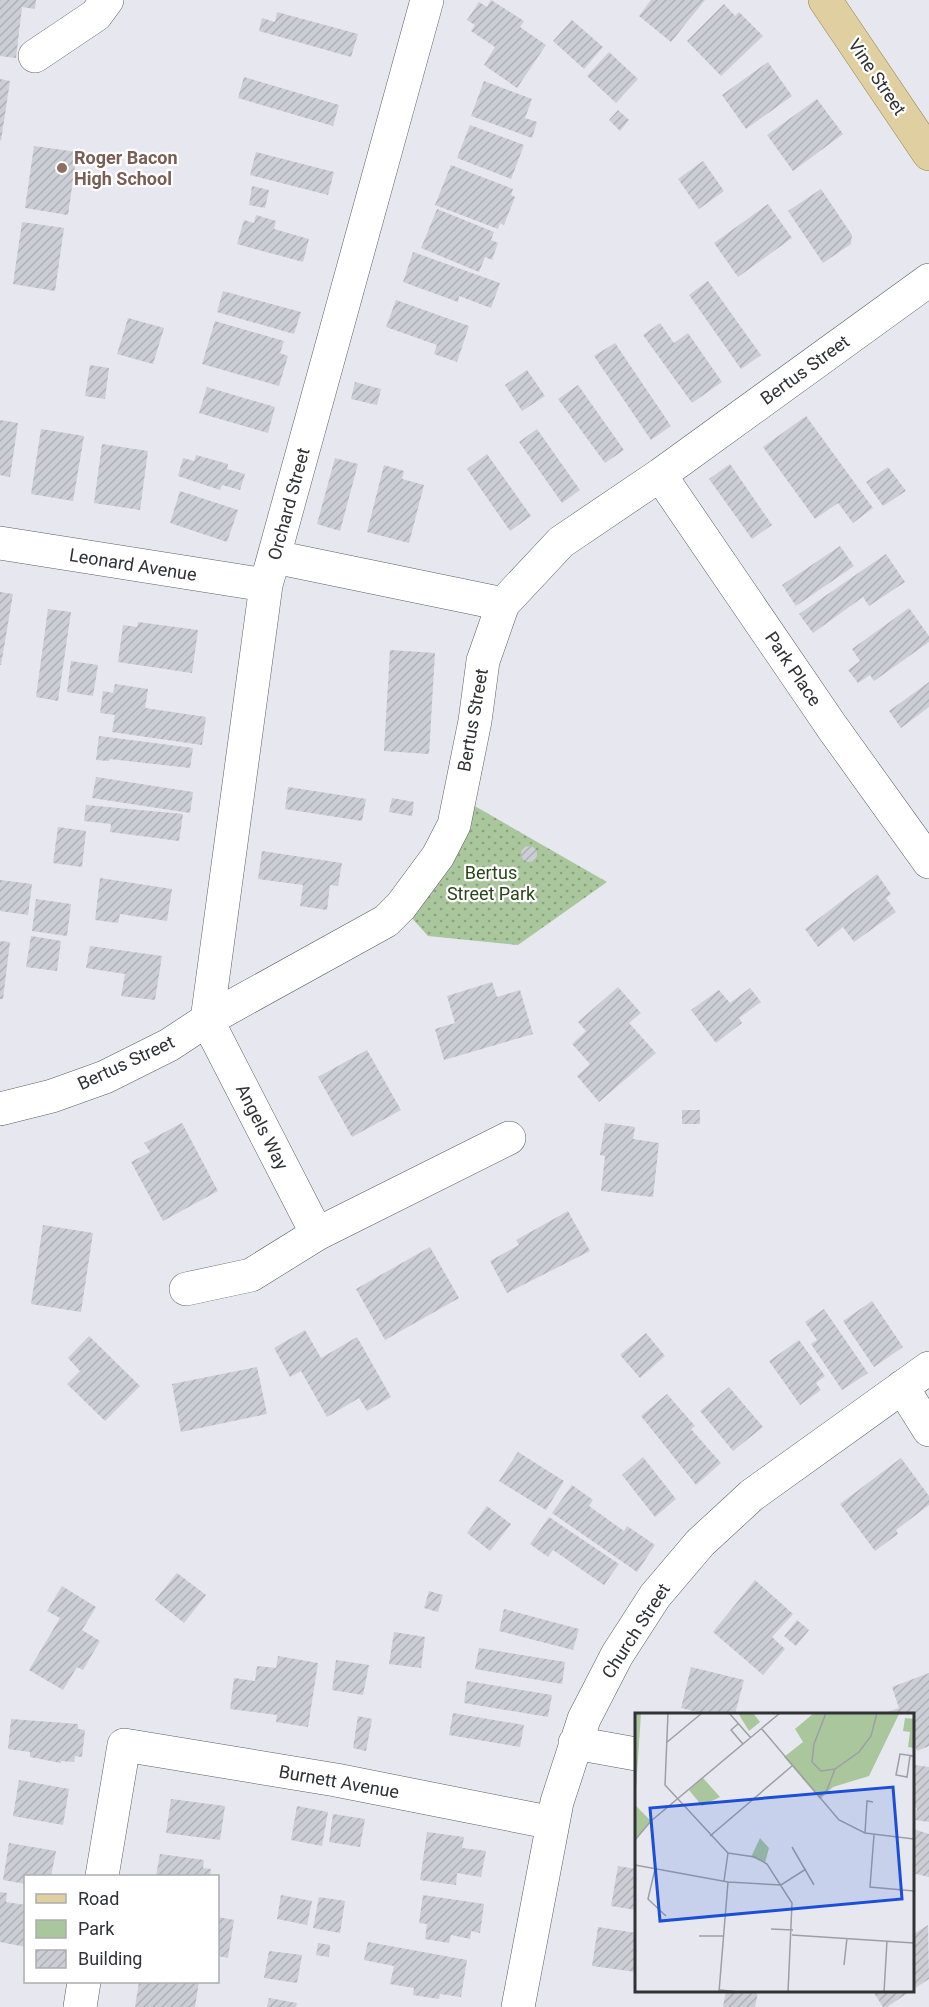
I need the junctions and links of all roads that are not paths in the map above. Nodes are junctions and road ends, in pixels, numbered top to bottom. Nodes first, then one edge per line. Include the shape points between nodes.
1 (107, 0) edge
2 (427, 0) edge
3 (825, 0) edge
4 (35, 57) dead end
5 (929, 154) edge
6 (929, 280) edge
7 (660, 475) junction
8 (0, 543) edge
9 (271, 571) junction
10 (503, 604) junction
11 (929, 862) edge
12 (207, 1020) junction
13 (0, 1109) edge
14 (509, 1137) dead end
15 (317, 1234) junction
16 (186, 1289) dead end
17 (929, 1368) edge
18 (902, 1387) junction
19 (929, 1430) edge
20 (574, 1743) junction
21 (635, 1754) edge
22 (553, 1823) junction
23 (102, 1875) edge
24 (84, 1983) edge
25 (80, 2007) edge
26 (518, 2007) edge

1 - 4 street via 96,15
2 - 9 street, Orchard Street
3 - 5 main road, Vine Street
6 - 7 street, Bertus Street
7 - 10 street, Bertus Street via 561,542
7 - 11 street, Park Place
8 - 9 street, Leonard Avenue
9 - 10 street, Leonard Avenue
9 - 12 street, Orchard Street
10 - 12 street, Bertus Street via 483,661 454,825 438,856 386,921
12 - 13 street, Bertus Street via 169,1045 105,1077
12 - 15 street, Angels Way
14 - 15 street
15 - 16 street via 251,1275
17 - 18 street, Church Street
18 - 19 street
18 - 20 street, Church Street via 752,1495 700,1542 655,1596 617,1655
20 - 21 street
20 - 22 street, Church Street
22 - 23 street, Burnett Avenue via 336,1780 124,1745
22 - 26 street, Church Street
24 - 25 street

